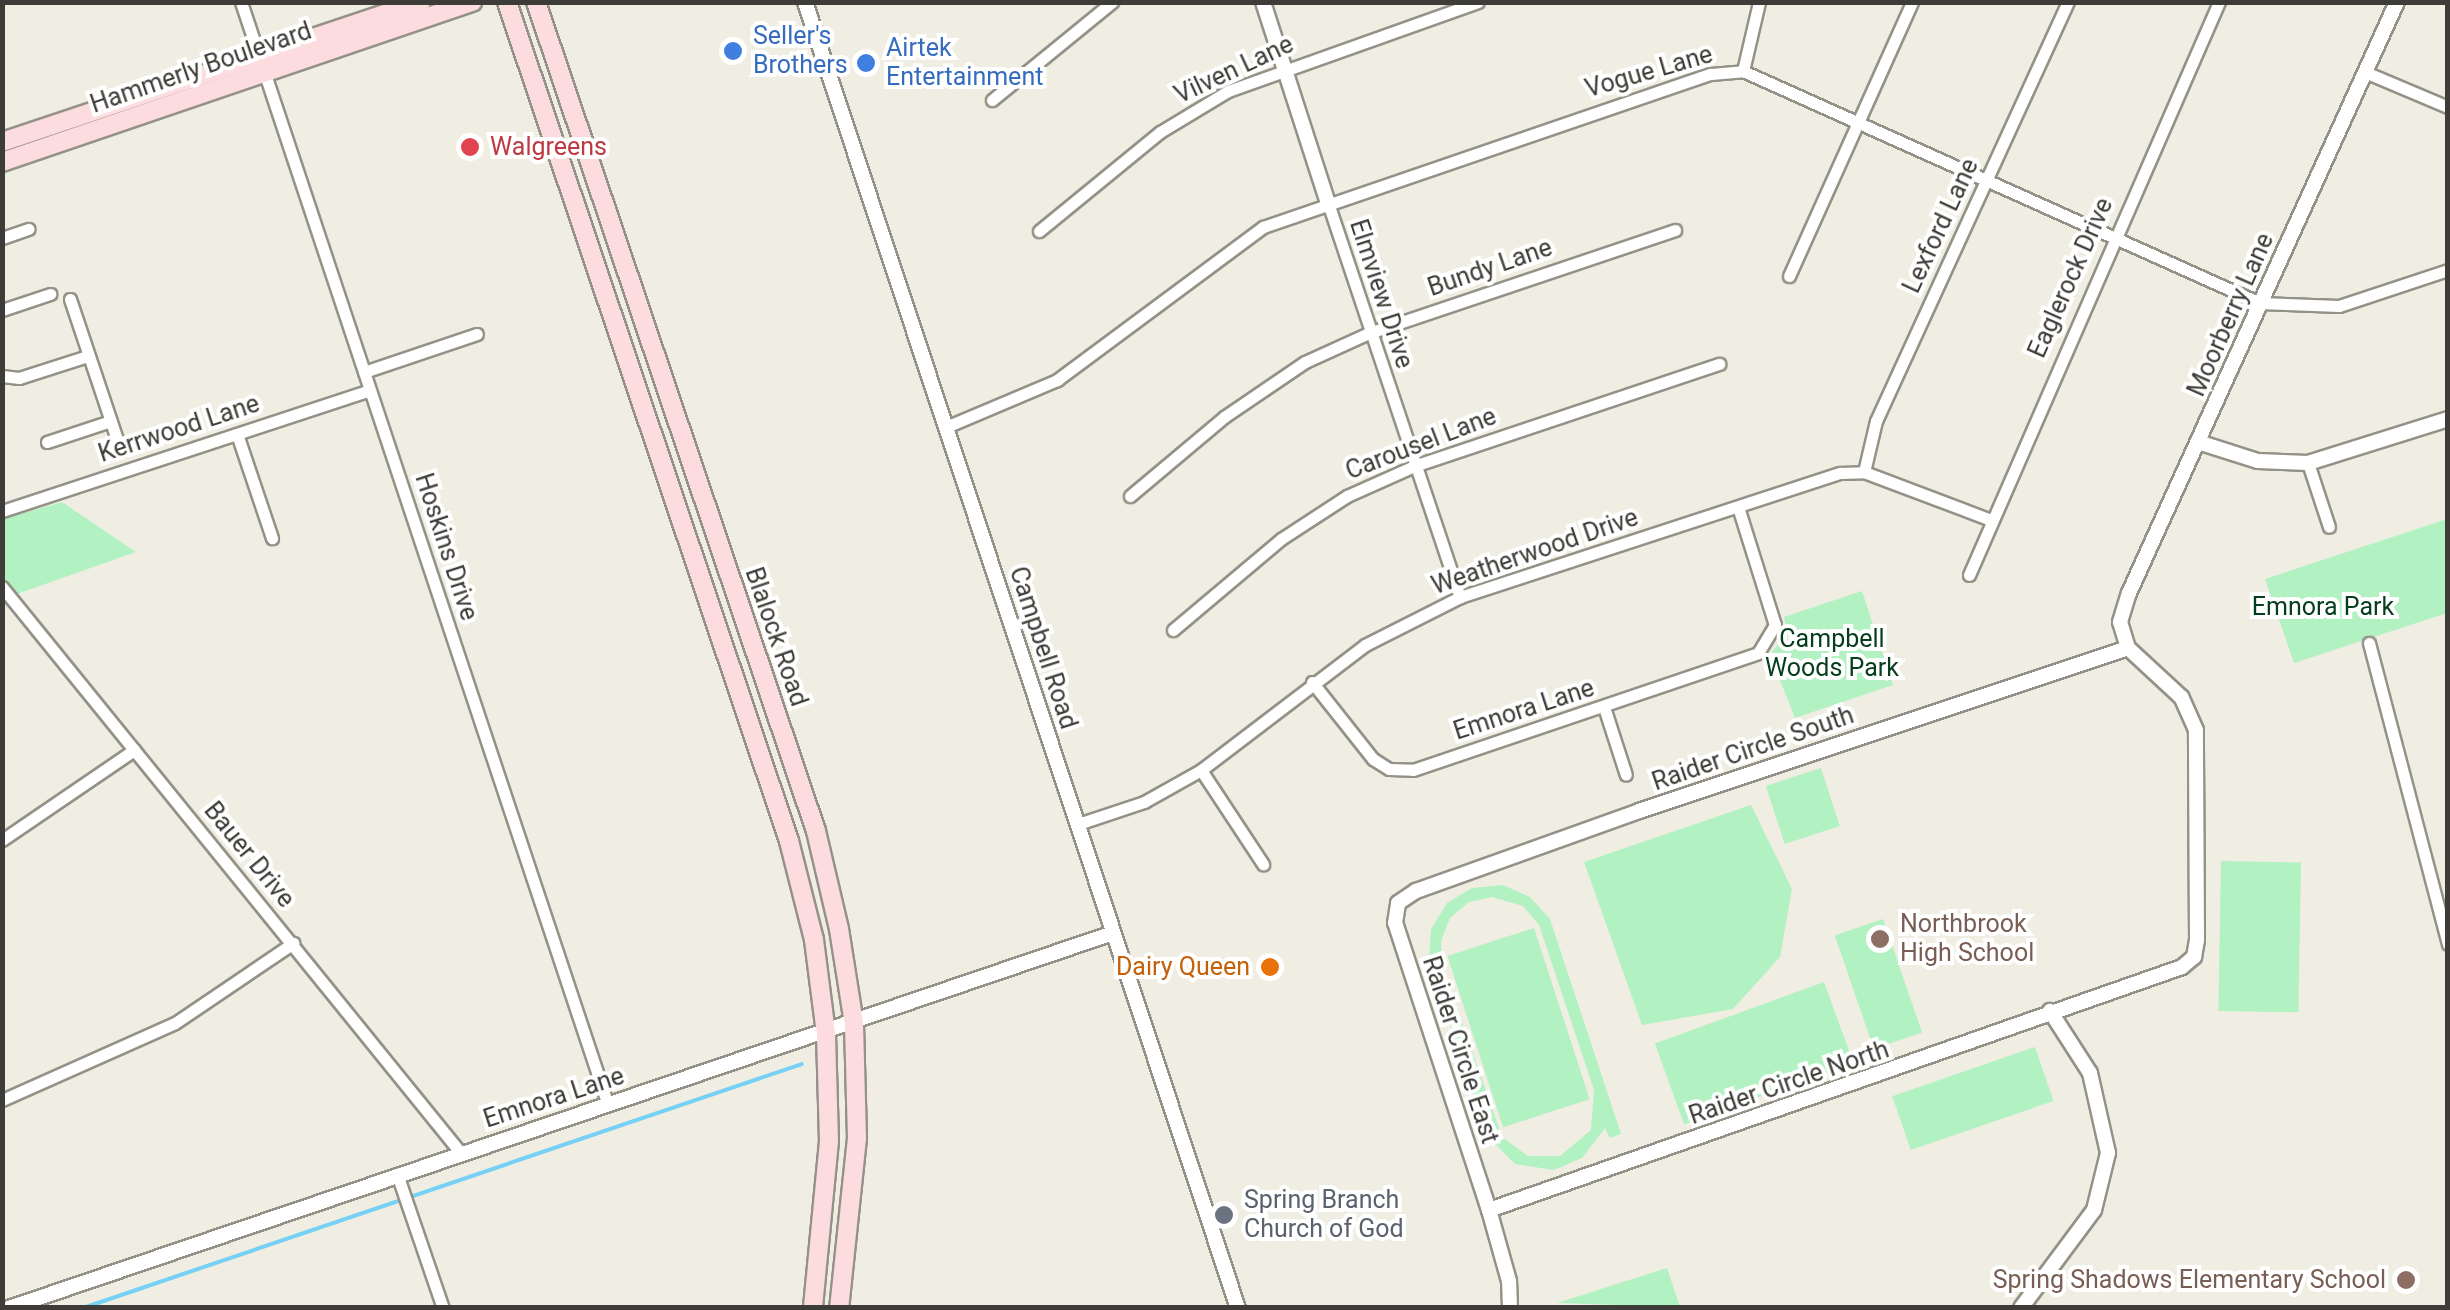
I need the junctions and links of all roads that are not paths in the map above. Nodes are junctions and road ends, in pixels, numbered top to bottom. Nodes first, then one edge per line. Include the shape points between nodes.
1 (241, 2) edge
2 (420, 2) edge
3 (473, 2) edge
4 (507, 2) edge
5 (536, 2) edge
6 (805, 2) edge
7 (1112, 2) edge
8 (1263, 2) edge
9 (1478, 2) edge
10 (1759, 2) edge
11 (1912, 2) edge
12 (2068, 2) edge
13 (2220, 2) edge
14 (2397, 2) edge
15 (262, 65) junction
16 (1284, 67) junction
17 (1743, 71) junction
18 (2365, 72) junction
19 (992, 100) dead end
20 (2448, 107) edge
21 (1858, 122) junction
22 (54, 134) junction
23 (2, 142) edge
24 (583, 143) junction
25 (556, 147) junction
26 (2, 162) edge
27 (1987, 182) junction
28 (1326, 200) junction
29 (28, 230) dead end
30 (1675, 230) dead end
31 (1039, 232) dead end
32 (2114, 237) junction
33 (2, 238) edge
34 (2448, 270) edge
35 (1789, 276) dead end
36 (50, 294) dead end
37 (70, 298) dead end
38 (2260, 303) junction
39 (2, 310) edge
40 (1370, 333) junction
41 (478, 334) dead end
42 (88, 356) junction
43 (1719, 364) dead end
44 (364, 372) junction
45 (2, 376) edge
46 (666, 388) junction
47 (370, 390) junction
48 (641, 395) junction
49 (2448, 418) edge
50 (111, 422) junction
51 (946, 427) junction
52 (237, 434) junction
53 (47, 442) dead end
54 (2198, 442) junction
55 (121, 450) dead end
56 (2308, 462) junction
57 (1414, 466) junction
58 (1864, 472) junction
59 (1130, 496) dead end
60 (1738, 508) junction
61 (2, 511) edge
62 (1991, 520) junction
63 (2329, 527) dead end
64 (272, 538) dead end
65 (1969, 575) dead end
66 (730, 576) junction
67 (704, 583) junction
68 (2, 587) edge
69 (1460, 597) junction
70 (1173, 630) dead end
71 (2369, 643) dead end
72 (2128, 648) junction
73 (1312, 682) junction
74 (1604, 707) junction
75 (134, 750) junction
76 (789, 752) junction
77 (762, 758) junction
78 (1201, 770) junction
79 (1626, 775) dead end
80 (1078, 824) junction
81 (2, 840) edge
82 (1263, 864) dead end
83 (1398, 903) joint
84 (1113, 933) junction
85 (293, 944) junction
86 (2448, 944) edge
87 (2050, 1011) junction
88 (854, 1024) junction
89 (826, 1034) junction
90 (2, 1100) edge
91 (608, 1105) junction
92 (460, 1152) junction
93 (398, 1179) junction
94 (1489, 1210) junction
95 (9, 1308) edge
96 (442, 1308) edge
97 (813, 1308) edge
98 (838, 1308) edge
99 (1238, 1308) edge
100 (1510, 1308) edge
101 (2022, 1308) edge

1 - 15 street, Hoskins Drive
2 - 15 main road, Hammerly Boulevard
3 - 15 main road, Hammerly Boulevard
4 - 25 main road, Blalock Road
5 - 24 main road, Blalock Road
6 - 51 street, Campbell Road
7 - 19 street
8 - 16 street, Elmview Drive
9 - 16 street, Vilven Lane
10 - 17 street
11 - 21 street
12 - 27 street, Lexford Lane
13 - 32 street, Eaglerock Drive
14 - 18 street, Moorberry Lane
15 - 22 main road, Hammerly Boulevard
15 - 44 street, Hoskins Drive
16 - 28 street, Elmview Drive
16 - 31 street, Vilven Lane via 1160,132
17 - 21 street, Vogue Lane
17 - 28 street, Vogue Lane via 1686,80
18 - 20 street
18 - 38 street, Moorberry Lane
21 - 27 street, Vogue Lane
21 - 35 street
22 - 23 main road, Hammerly Boulevard
22 - 26 main road, Hammerly Boulevard
24 - 25 main road
24 - 46 main road, Blalock Road
25 - 48 main road, Blalock Road
27 - 32 street, Vogue Lane
27 - 58 street, Lexford Lane via 1876,421
28 - 40 street, Elmview Drive
28 - 51 street, Vogue Lane via 1263,227 1211,261 1057,380
29 - 33 street
30 - 40 street, Bundy Lane
32 - 38 street, Vogue Lane
32 - 62 street, Eaglerock Drive
34 - 38 street, Vogue Lane via 2340,306
36 - 39 street
37 - 42 street
38 - 54 street, Moorberry Lane
40 - 57 street, Elmview Drive
40 - 59 street, Bundy Lane via 1305,362 1224,417
41 - 44 street
42 - 45 street via 18,378
42 - 50 street
43 - 57 street, Carousel Lane
44 - 47 street, Hoskins Drive
46 - 48 main road
46 - 66 main road, Blalock Road
47 - 52 street, Kerrwood Lane
47 - 91 street, Hoskins Drive
48 - 67 main road, Blalock Road
49 - 56 street
50 - 53 street
50 - 55 street
51 - 80 street, Campbell Road
52 - 61 street, Kerrwood Lane
52 - 64 street
54 - 56 street via 2258,461
54 - 72 street, Moorberry Lane via 2121,614
56 - 63 street
57 - 69 street, Elmview Drive
57 - 70 street, Carousel Lane via 1346,496 1281,539
58 - 60 street, Weatherwood Drive via 1825,477
58 - 62 street
60 - 69 street, Weatherwood Drive
60 - 74 street, Emnora Lane via 1775,624 1758,653
62 - 65 street, Eaglerock Drive
66 - 67 main road
66 - 76 main road, Blalock Road
67 - 77 main road, Blalock Road
68 - 75 street, Bauer Drive
69 - 73 street, Weatherwood Drive via 1365,645
71 - 86 street
72 - 83 street, Raider Circle South via 1639,811 1416,890
72 - 87 street, Raider Circle North via 2181,697 2196,730 2194,957 2182,967
73 - 74 street, Emnora Lane via 1374,759 1390,769 1414,770
73 - 78 street, Weatherwood Drive
74 - 79 street
75 - 81 street
75 - 85 street, Bauer Drive
76 - 77 main road
76 - 88 main road, Blalock Road via 816,832
77 - 89 main road, Blalock Road via 814,940
78 - 80 street, Weatherwood Drive via 1144,802
78 - 82 street
80 - 84 street, Campbell Road
83 - 94 street, Raider Circle East via 1396,923
84 - 88 street, Emnora Lane
84 - 99 street, Campbell Road
85 - 90 street via 175,1023
85 - 92 street, Bauer Drive
87 - 94 street, Raider Circle North
87 - 101 street via 2090,1073 2108,1152 2094,1210
88 - 89 street, Emnora Lane
88 - 98 main road, Blalock Road via 857,1138
89 - 91 street, Emnora Lane
89 - 97 main road, Blalock Road via 828,1157
91 - 92 street, Emnora Lane
92 - 93 street, Emnora Lane
93 - 95 street, Emnora Lane
93 - 96 street
94 - 100 street

